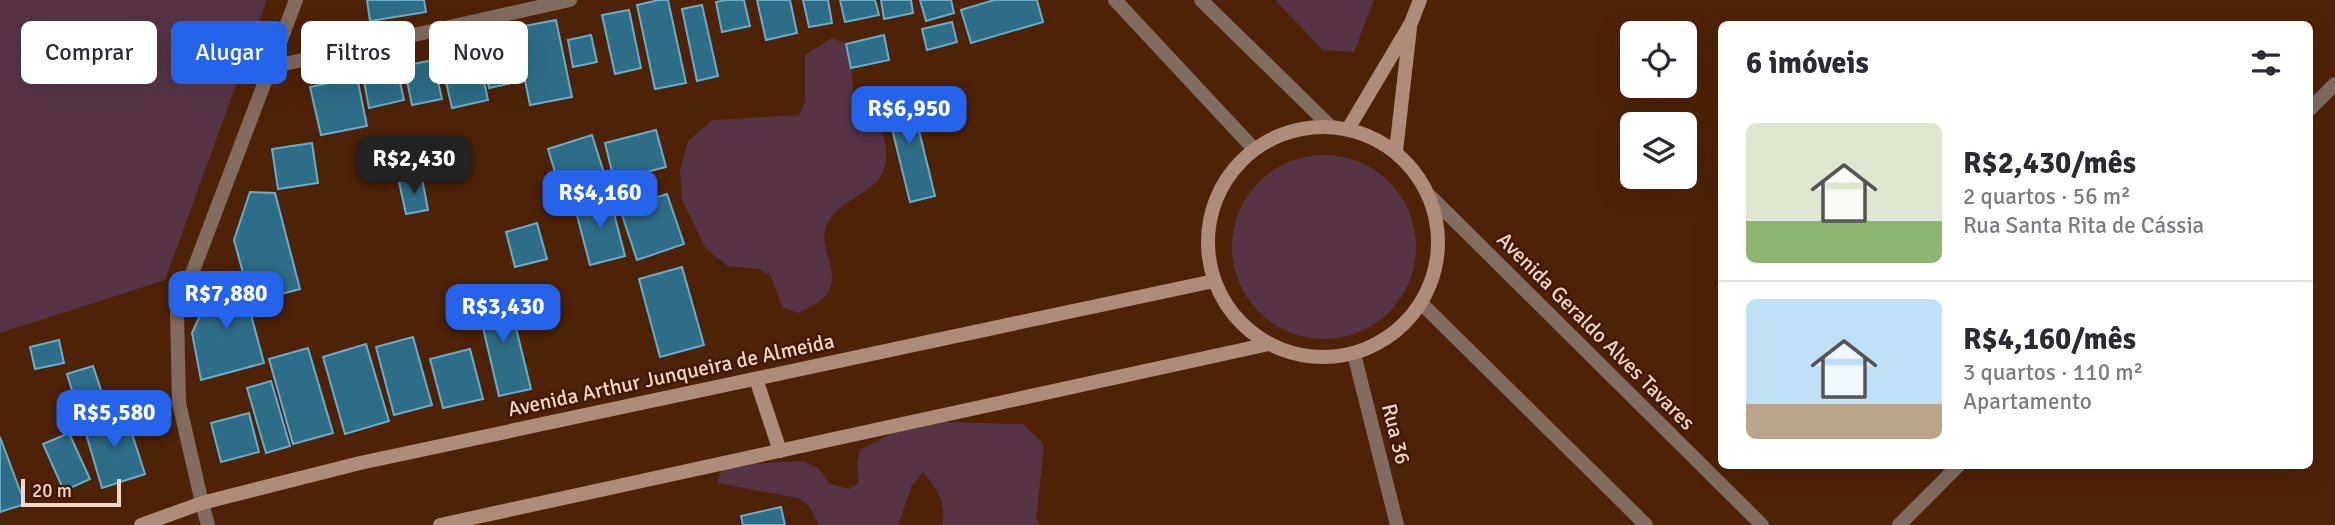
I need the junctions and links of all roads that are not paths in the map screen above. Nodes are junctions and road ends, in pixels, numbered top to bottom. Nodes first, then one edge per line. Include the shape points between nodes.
1 (296, 0) edge
2 (570, 0) edge
3 (1115, 0) edge
4 (1201, 0) edge
5 (1420, 0) edge
6 (1411, 23) junction
7 (287, 24) edge
8 (287, 63) edge
9 (265, 84) edge
10 (2335, 84) edge
11 (2313, 106) edge
12 (1330, 126) junction
13 (1349, 129) junction
14 (1254, 149) junction
15 (1396, 151) junction
16 (1431, 197) junction
17 (1214, 281) junction
18 (1422, 304) junction
19 (1269, 344) junction
20 (1354, 354) junction
21 (756, 379) junction
22 (780, 451) junction
23 (1955, 469) edge
24 (202, 503) junction
25 (141, 525) edge
26 (208, 525) edge
27 (440, 525) edge
28 (1397, 525) edge
29 (1646, 525) edge
30 (1762, 525) edge
31 (1899, 525) edge

1 - 7 street
2 - 8 street
3 - 14 street
4 - 12 street
5 - 6 main road
6 - 13 main road
6 - 15 main road
9 - 24 street via 177,313 179,404
10 - 11 street
12 - 13 main road
12 - 14 main road via 1290,131
13 - 15 main road
14 - 17 main road via 1227,176 1212,209 1206,245
15 - 16 main road
16 - 18 main road via 1440,233 1436,270
16 - 30 street, Avenida Geraldo Alves Tavares
17 - 19 main road via 1226,307 1245,328
17 - 21 main road, Avenida Arthur Junqueira de Almeida
18 - 20 main road via 1396,332
18 - 29 street
19 - 20 main road via 1325,358
19 - 22 main road
20 - 28 street, Rua 36
21 - 22 main road
21 - 24 main road, Avenida Arthur Junqueira de Almeida via 360,463
22 - 27 main road
23 - 31 street
24 - 25 main road, Avenida Arthur Junqueira de Almeida
24 - 26 street

